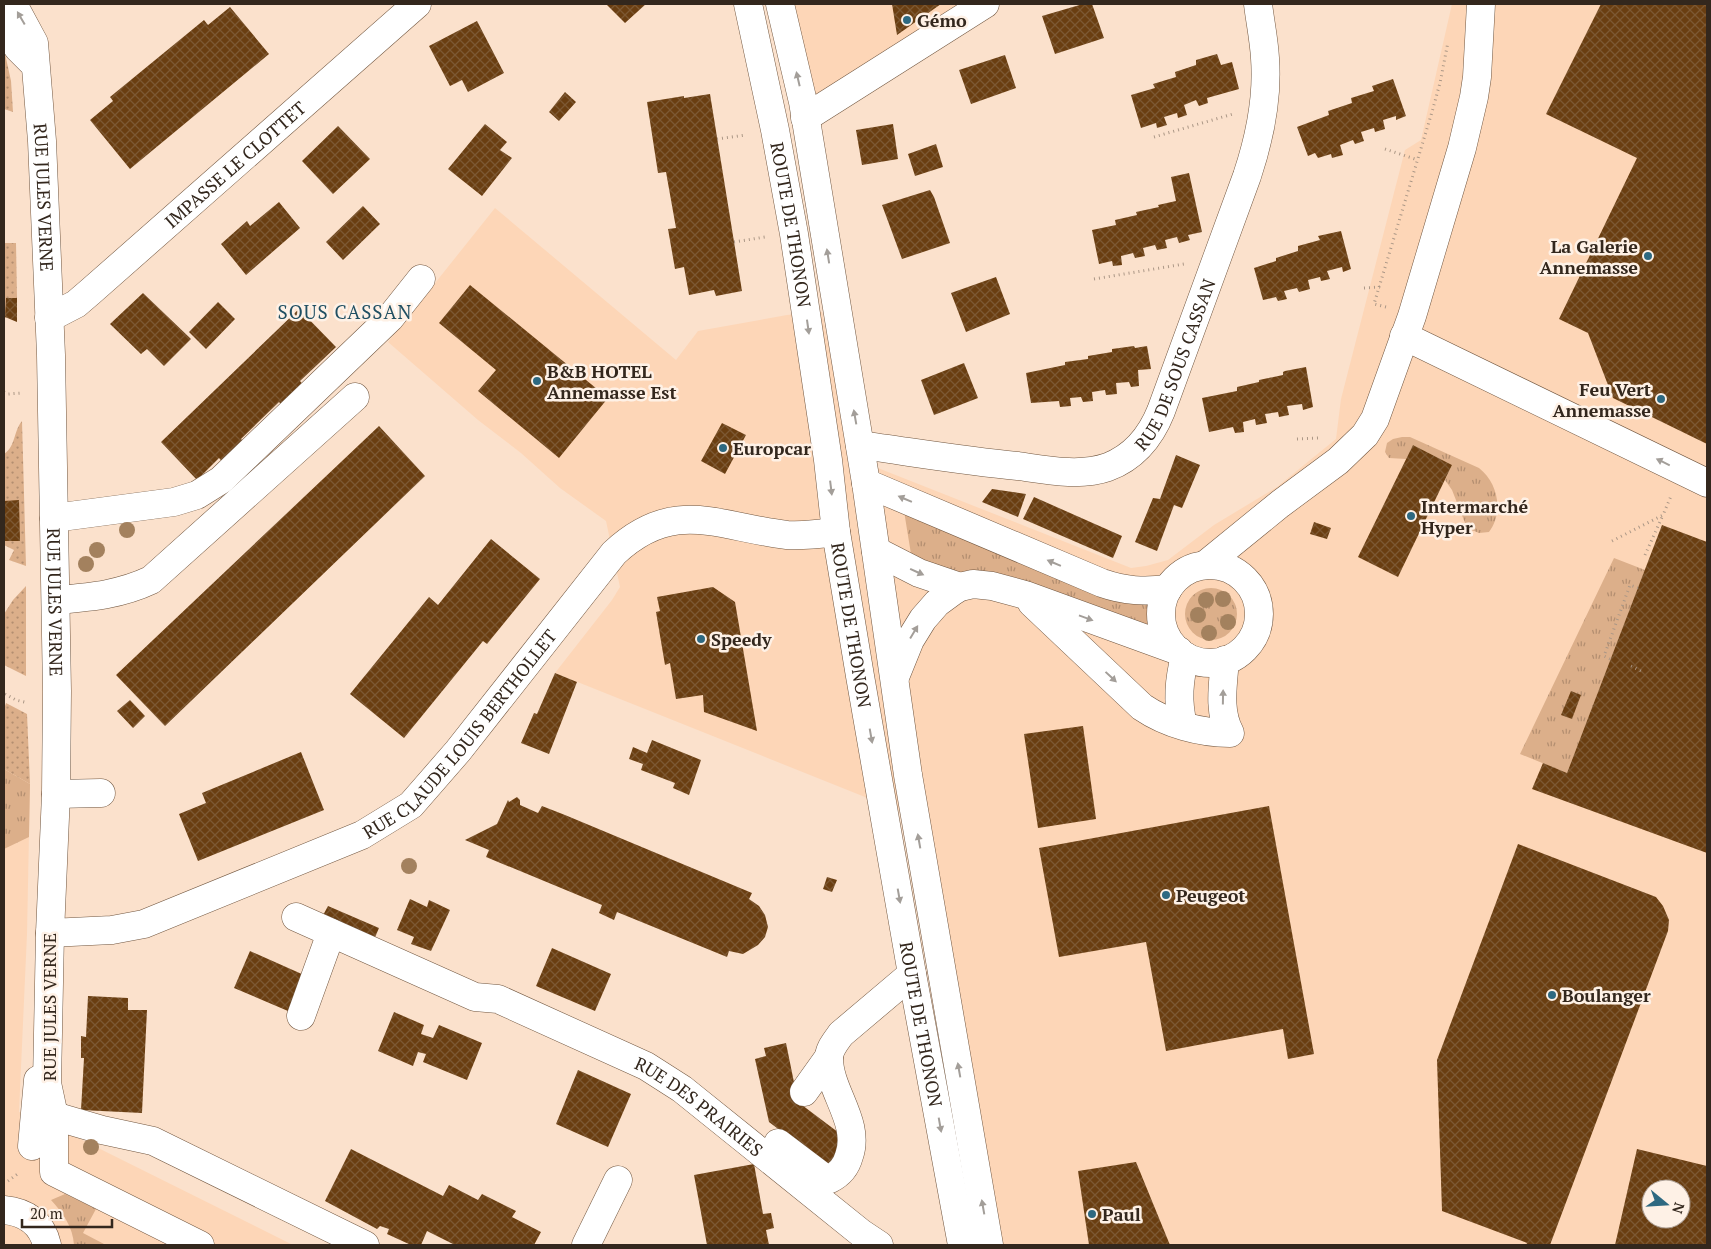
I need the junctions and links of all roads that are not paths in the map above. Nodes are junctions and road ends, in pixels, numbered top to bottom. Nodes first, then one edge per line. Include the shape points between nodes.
1 (13, 4) edge
2 (417, 4) edge
3 (748, 4) edge
4 (780, 4) edge
5 (985, 4) edge
6 (1258, 4) edge
7 (1481, 4) edge
8 (4, 27) edge
9 (36, 67) junction
10 (805, 118) junction
11 (421, 279) dead end
12 (49, 318) junction
13 (1408, 326) junction
14 (355, 397) dead end
15 (860, 445) junction
16 (866, 483) junction
17 (1707, 483) edge
18 (54, 518) junction
19 (836, 532) junction
20 (876, 551) junction
21 (1205, 565) junction
22 (960, 587) junction
23 (1168, 589) junction
24 (1025, 596) junction
25 (56, 600) junction
26 (1182, 654) junction
27 (1225, 660) junction
28 (895, 677) junction
29 (1183, 725) junction
30 (101, 793) dead end
31 (56, 794) junction
32 (296, 917) dead end
33 (331, 933) junction
34 (50, 934) junction
35 (387, 940) dead end
36 (912, 974) junction
37 (48, 987) junction
38 (498, 1000) junction
39 (300, 1016) dead end
40 (829, 1057) junction
41 (804, 1092) dead end
42 (47, 1133) junction
43 (778, 1143) dead end
44 (618, 1180) dead end
45 (4, 1210) edge
46 (48, 1245) edge
47 (200, 1245) edge
48 (365, 1245) edge
49 (586, 1245) edge
50 (879, 1245) edge
51 (962, 1245) edge
52 (989, 1245) edge

9 -> 1 street, RUE JULES VERNE via 34,42
2 - 12 street, IMPASSE LE CLOTTET via 76,304
3 -> 19 street, ROUTE DE THONON via 794,234
10 -> 4 street, ROUTE DE THONON
5 - 10 street
6 - 15 street, RUE DE SOUS CASSAN via 1265,57 1262,122 1217,258 1157,421 1146,440 1108,467 1062,471
7 - 13 street via 1474,98
8 - 9 street
9 - 12 street, RUE JULES VERNE
15 -> 10 street, ROUTE DE THONON
11 - 18 street via 390,318 221,480 198,495 174,502
12 - 18 street, RUE JULES VERNE
17 -> 13 street via 1560,412
13 - 21 street via 1380,409 1364,435 1338,462
14 - 25 street via 151,580 108,595
15 - 16 street, ROUTE DE THONON
16 - 20 street, ROUTE DE THONON
23 -> 16 street via 1129,591 1102,583
18 - 25 street, RUE JULES VERNE
19 - 20 street
19 - 34 street, RUE CLAUDE LOUIS BERTHOLLET via 786,535 687,519 657,524 623,545 606,561 458,751 410,805 362,835 144,924 112,930
19 -> 36 street, ROUTE DE THONON
20 -> 22 street via 919,573
20 - 28 street, ROUTE DE THONON
21 - 23 street via 1181,574
21 - 27 street via 1234,571 1246,580 1257,600 1258,622 1253,636 1244,648
22 - 24 street via 983,584
28 -> 22 street via 919,625 937,603
23 - 26 street via 1161,611 1162,626
24 -> 26 street
24 -> 29 street via 1142,707
25 - 31 street, RUE JULES VERNE
26 - 27 street via 1205,662
26 - 29 street via 1178,695
29 -> 27 street via 1212,733 1230,733 1224,723 1222,699
52 -> 28 street, ROUTE DE THONON via 910,783
30 - 31 street
31 - 34 street, RUE JULES VERNE
32 - 33 street
33 - 38 street via 475,996
33 - 39 street
34 - 37 street, RUE JULES VERNE
35 - 38 street via 489,986
36 - 40 street via 841,1034
36 -> 51 street, ROUTE DE THONON
37 - 42 street
37 - 42 street, RUE JULES VERNE
38 - 50 street, RUE DES PRAIRIES via 646,1066 682,1089
40 - 41 street
40 - 43 street via 853,1135 848,1162 839,1175 830,1179
42 - 47 street via 54,1172
42 - 48 street via 102,1130 153,1141
44 - 49 street
45 - 46 street via 28,1216 38,1224

